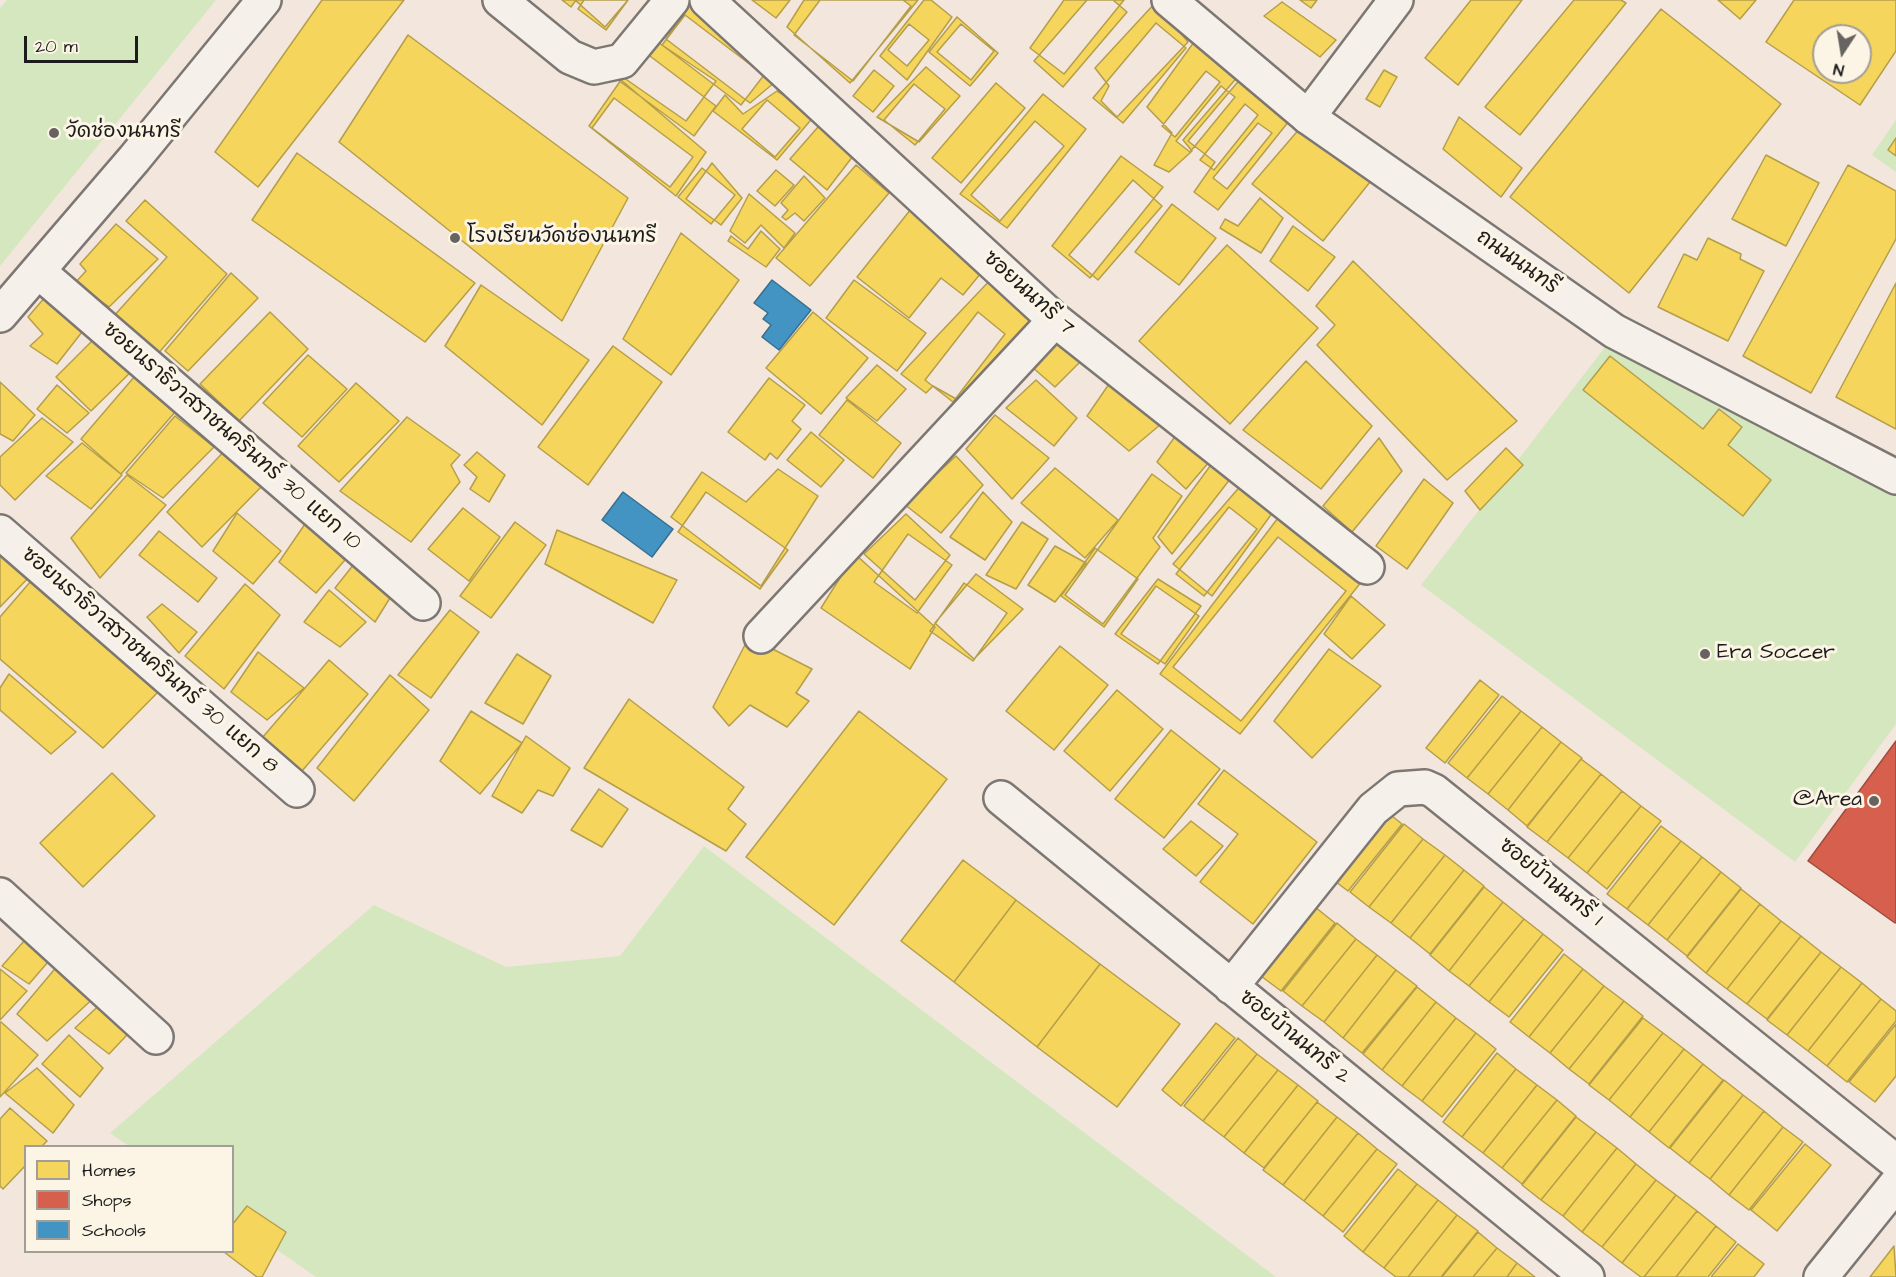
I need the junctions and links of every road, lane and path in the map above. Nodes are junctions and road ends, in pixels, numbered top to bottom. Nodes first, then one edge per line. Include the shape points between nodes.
1 (264, 0) edge
2 (500, 0) edge
3 (672, 0) edge
4 (707, 0) edge
5 (1169, 0) edge
6 (1396, 0) edge
7 (1308, 117) junction
8 (38, 272) junction
9 (0, 315) edge
10 (1055, 320) junction
11 (1896, 477) edge
12 (0, 532) edge
13 (1367, 567) dead end
14 (423, 603) dead end
15 (761, 636) dead end
16 (297, 790) dead end
17 (1001, 798) dead end
18 (0, 895) edge
19 (1231, 987) junction
20 (156, 1037) dead end
21 (1896, 1162) edge
22 (1896, 1184) edge
23 (1886, 1218) edge
24 (1587, 1277) edge
25 (1821, 1277) edge

1 - 8 street
2 - 3 street via 570,57 594,67 622,61
4 - 10 street, ซอยนนทรี 7
5 - 7 street, ถนนนนทรี
6 - 7 street
7 - 11 street, ถนนนนทรี via 1614,331
8 - 9 street
8 - 14 street, ซอยนราธิวาสราชนครินทร์ 30 แยก 10
10 - 13 street, ซอยนนทรี 7
10 - 15 street
12 - 16 street, ซอยนราธิวาสราชนครินทร์ 30 แยก 8
17 - 19 street, ซอยบ้านนทรี 2
18 - 20 street
19 - 21 street, ซอยบ้านนทรี 1 via 1373,809 1398,789 1425,787
19 - 24 street, ซอยบ้านนทรี 2
22 - 23 street
23 - 25 street

